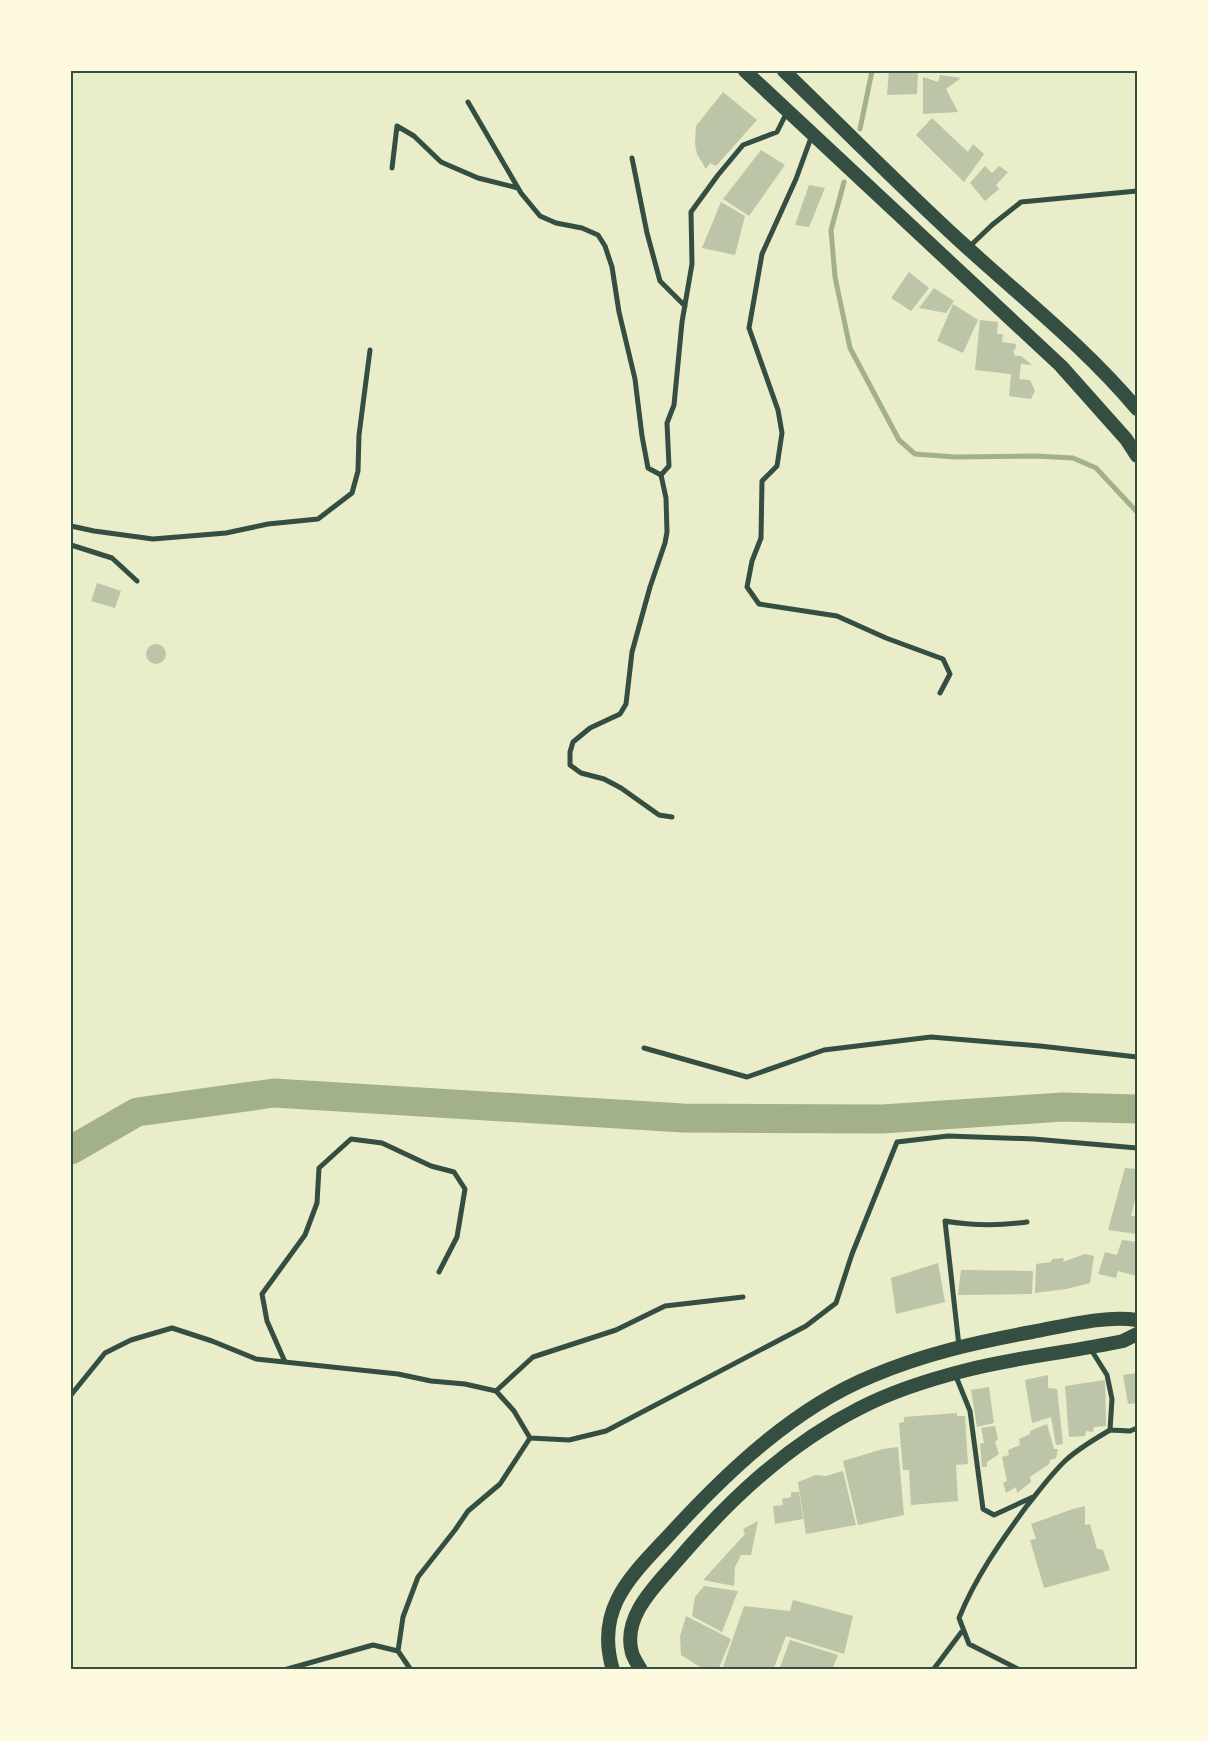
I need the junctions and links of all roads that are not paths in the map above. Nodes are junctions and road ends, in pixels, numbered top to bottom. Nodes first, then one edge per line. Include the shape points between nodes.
1 (745, 71) edge
2 (784, 71) edge
3 (468, 102) dead end
4 (787, 112) junction
5 (812, 134) junction
6 (632, 158) dead end
7 (392, 168) dead end
8 (518, 188) junction
9 (1137, 191) edge
10 (968, 248) junction
11 (685, 306) junction
12 (370, 350) dead end
13 (1137, 409) edge
14 (1137, 456) edge
15 (661, 475) junction
16 (71, 526) edge
17 (71, 545) edge
18 (136, 580) dead end
19 (940, 693) dead end
20 (672, 817) dead end
21 (644, 1048) dead end
22 (1137, 1057) edge
23 (1137, 1148) edge
24 (1026, 1222) dead end
25 (439, 1272) dead end
26 (742, 1297) dead end
27 (1137, 1320) edge
28 (1137, 1334) edge
29 (959, 1346) junction
30 (1090, 1348) junction
31 (285, 1362) junction
32 (955, 1374) junction
33 (496, 1391) junction
34 (71, 1395) edge
35 (1137, 1428) edge
36 (1110, 1430) junction
37 (530, 1438) junction
38 (1034, 1496) junction
39 (963, 1630) junction
40 (398, 1651) junction
41 (284, 1670) edge
42 (411, 1670) edge
43 (613, 1670) edge
44 (641, 1670) edge
45 (933, 1670) edge
46 (1020, 1670) edge

1 - 4 highway
2 - 10 highway
3 - 8 street
4 - 5 highway
4 - 11 street via 777,132 743,145 691,212 692,264
5 - 14 highway via 1061,366 1126,439
5 - 19 street via 796,179 762,254 749,328 778,410 782,433 777,466 762,481 762,538 752,561 747,587 759,604 837,616 943,659 950,674
6 - 11 street via 660,281
7 - 8 street via 397,126 414,136 441,162 478,178
8 - 15 street via 540,216 598,234 605,246 635,379 648,468
9 - 10 street via 1021,202
10 - 13 highway via 1085,353
11 - 15 street via 674,405 667,424 669,466
12 - 16 street via 359,435 358,472 352,493 318,519 268,524 226,533 153,539
15 - 20 street via 666,498 667,532 632,652 626,704 620,714 590,728 573,742 570,765 581,774 604,779 621,788 658,815
17 - 18 street via 112,558
21 - 22 street via 748,1077 824,1050 931,1037
23 - 37 street via 948,1136 897,1142 836,1303 806,1326 606,1430 569,1440
24 - 29 street via 969,1226 945,1222
25 - 31 street via 457,1237 465,1189 454,1172 431,1166 382,1143 351,1139 320,1168 317,1203 305,1235 262,1294 267,1321
26 - 33 street via 665,1306 616,1330 533,1357
27 - 29 highway via 1120,1318
28 - 30 highway via 1123,1341
29 - 43 highway via 871,1376 843,1390 773,1436 719,1482 639,1568 614,1603 608,1626 608,1654
30 - 32 highway
30 - 36 street via 1107,1375 1112,1399
31 - 33 street via 398,1374
31 - 34 street via 256,1359 172,1328 131,1340 105,1352
32 - 38 street via 970,1411 983,1509 994,1515
32 - 44 highway via 922,1383 860,1408 805,1440 743,1490 645,1597 630,1636 632,1653
33 - 37 street via 514,1411
35 - 36 street
36 - 38 street via 1066,1459
37 - 40 street via 500,1484 468,1511 418,1577 403,1617
38 - 39 street via 968,1598 960,1618
39 - 45 street
39 - 46 street via 969,1644
40 - 41 street via 373,1645
40 - 42 street

